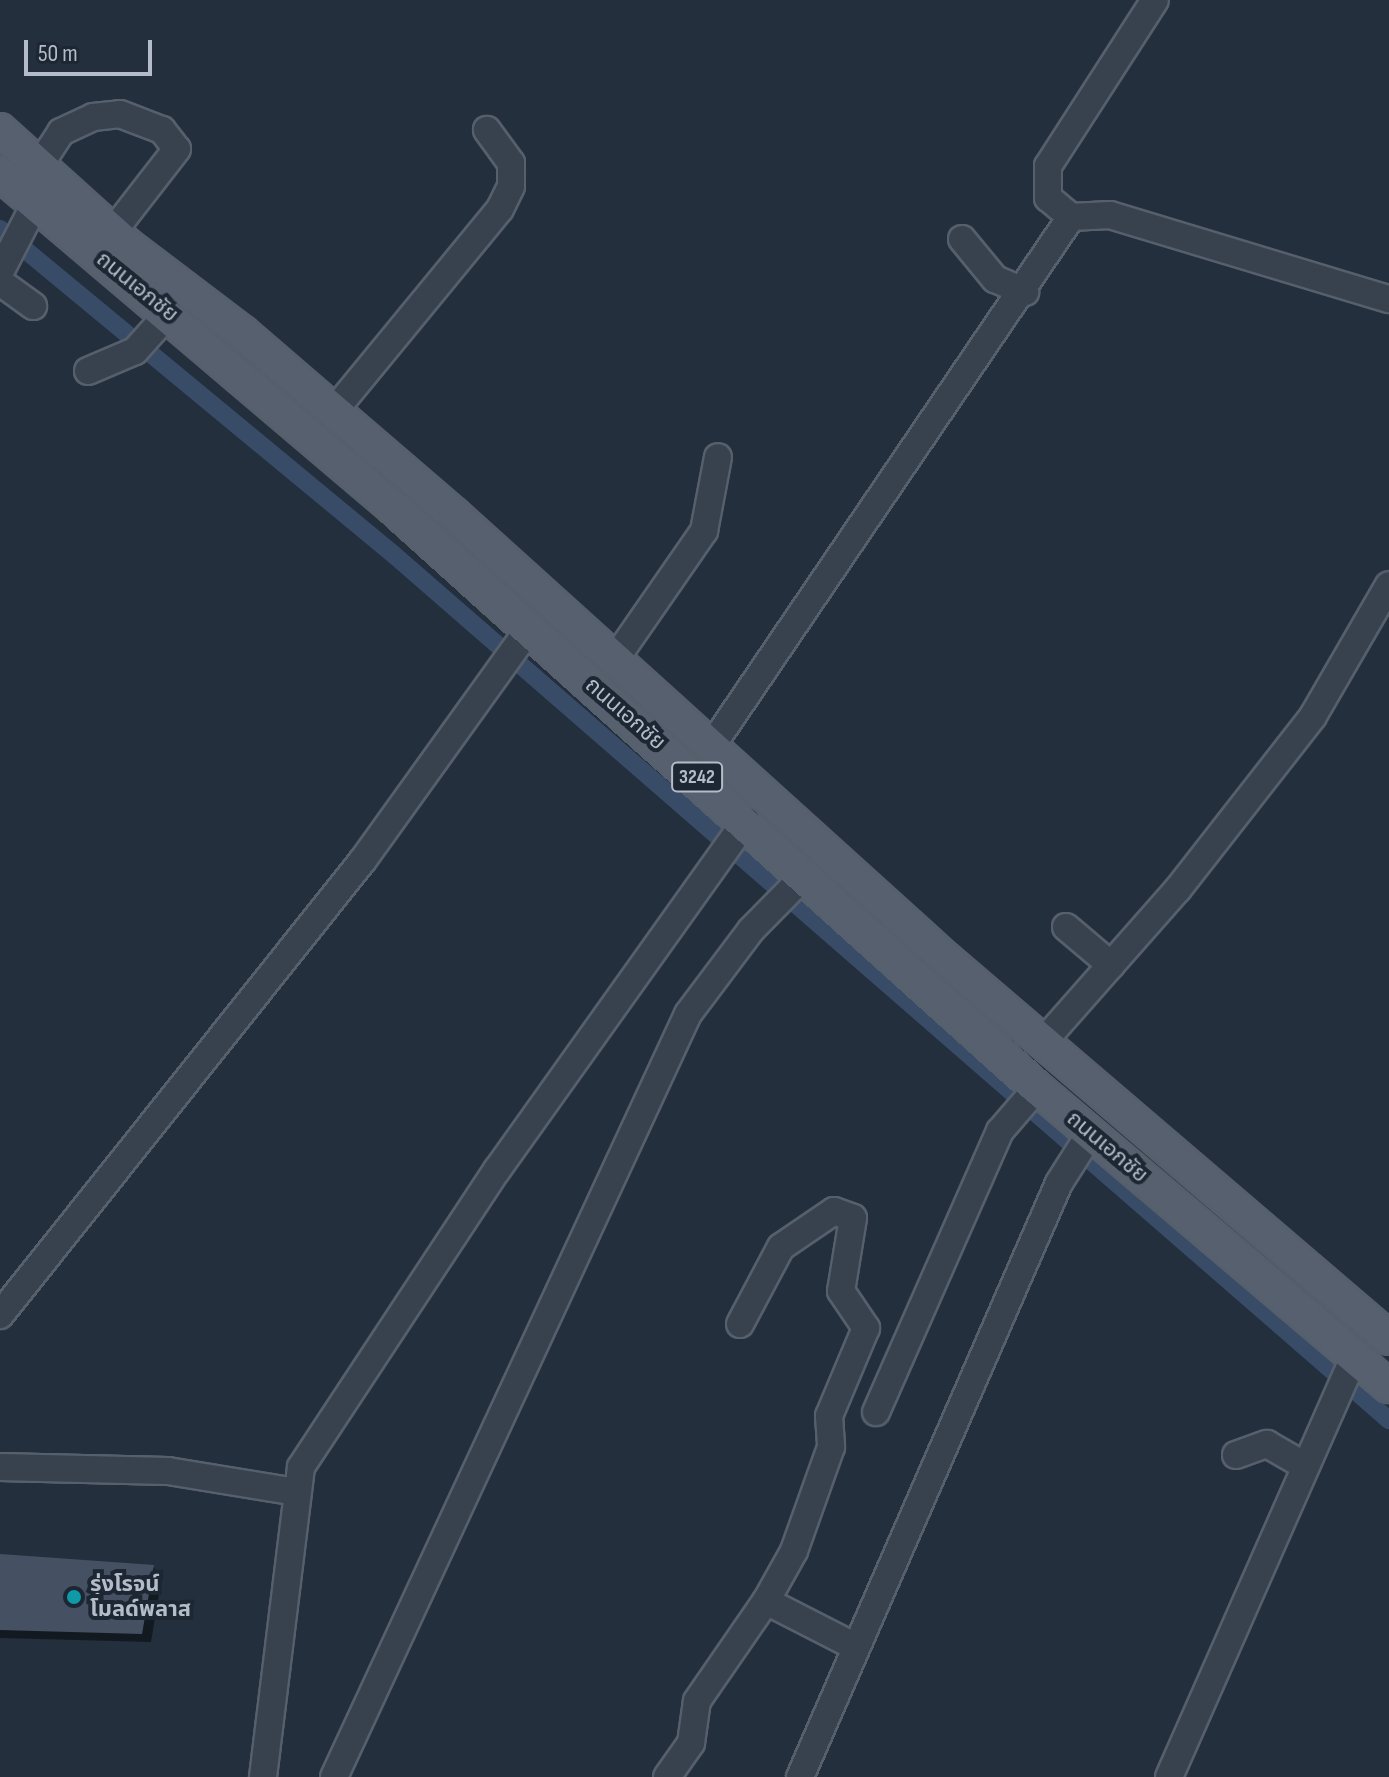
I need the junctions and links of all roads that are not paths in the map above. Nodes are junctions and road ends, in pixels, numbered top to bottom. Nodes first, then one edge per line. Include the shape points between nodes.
1 (1155, 0) edge
2 (0, 130) edge
3 (487, 130) dead end
4 (41, 163) junction
5 (0, 174) edge
6 (1071, 217) junction
7 (26, 223) junction
8 (115, 229) junction
9 (962, 239) dead end
10 (0, 272) edge
11 (0, 282) edge
12 (1025, 292) junction
13 (1389, 299) edge
14 (33, 306) dead end
15 (152, 333) junction
16 (88, 371) dead end
17 (334, 411) junction
18 (718, 457) dead end
19 (1389, 585) edge
20 (523, 636) junction
21 (616, 658) junction
22 (711, 747) junction
23 (740, 830) junction
24 (787, 892) junction
25 (1066, 927) dead end
26 (1111, 965) junction
27 (1043, 1042) junction
28 (1023, 1103) junction
29 (1090, 1134) junction
30 (0, 1315) edge
31 (740, 1324) dead end
32 (1389, 1338) edge
33 (1350, 1366) junction
34 (1389, 1386) edge
35 (876, 1412) dead end
36 (1236, 1455) dead end
37 (1305, 1466) junction
38 (0, 1467) edge
39 (296, 1492) junction
40 (766, 1601) junction
41 (856, 1647) junction
42 (263, 1777) edge
43 (334, 1777) edge
44 (667, 1777) edge
45 (800, 1777) edge
46 (1169, 1777) edge

1 - 6 street via 1048,166 1048,198
2 - 4 main road, ถนนเอกชัย / 3242
3 - 17 street via 511,163 511,186 500,209
4 - 8 main road, ถนนเอกชัย / 3242
4 - 8 street via 61,132 93,117 120,114 162,130 177,149
5 - 7 main road, ถนนเอกชัย / 3242
6 - 12 street
6 - 13 street via 1110,215
7 - 10 street
7 - 15 main road, ถนนเอกชัย / 3242
8 - 17 main road, ถนนเอกชัย / 3242
9 - 12 street via 995,279
11 - 14 street
12 - 22 street via 861,520
15 - 16 street
15 - 20 main road, ถนนเอกชัย / 3242
17 - 21 main road, ถนนเอกชัย / 3242
18 - 21 street via 704,531
19 - 26 street via 1313,716
20 - 23 main road, ถนนเอกชัย / 3242
20 - 30 street via 363,860
21 - 22 main road, ถนนเอกชัย / 3242
22 - 27 main road, ถนนเอกชัย / 3242
23 - 24 main road, ถนนเอกชัย / 3242
23 - 39 street via 497,1170 310,1451
24 - 28 main road, ถนนเอกชัย / 3242
24 - 43 street via 688,1014
25 - 26 street
26 - 27 street
27 - 32 main road, ถนนเอกชัย / 3242
28 - 29 main road, ถนนเอกชัย / 3242
28 - 35 street via 941,1256
29 - 33 main road, ถนนเอกชัย / 3242
29 - 41 street via 1059,1183
31 - 40 street via 781,1247 834,1211 853,1218 841,1291 866,1328 829,1416 831,1447 794,1551
33 - 34 main road, ถนนเอกชัย / 3242
33 - 37 street
36 - 37 street via 1267,1444
37 - 46 street
38 - 39 street via 168,1471
39 - 42 street
40 - 41 street
40 - 44 street via 697,1701 691,1743
41 - 45 street

